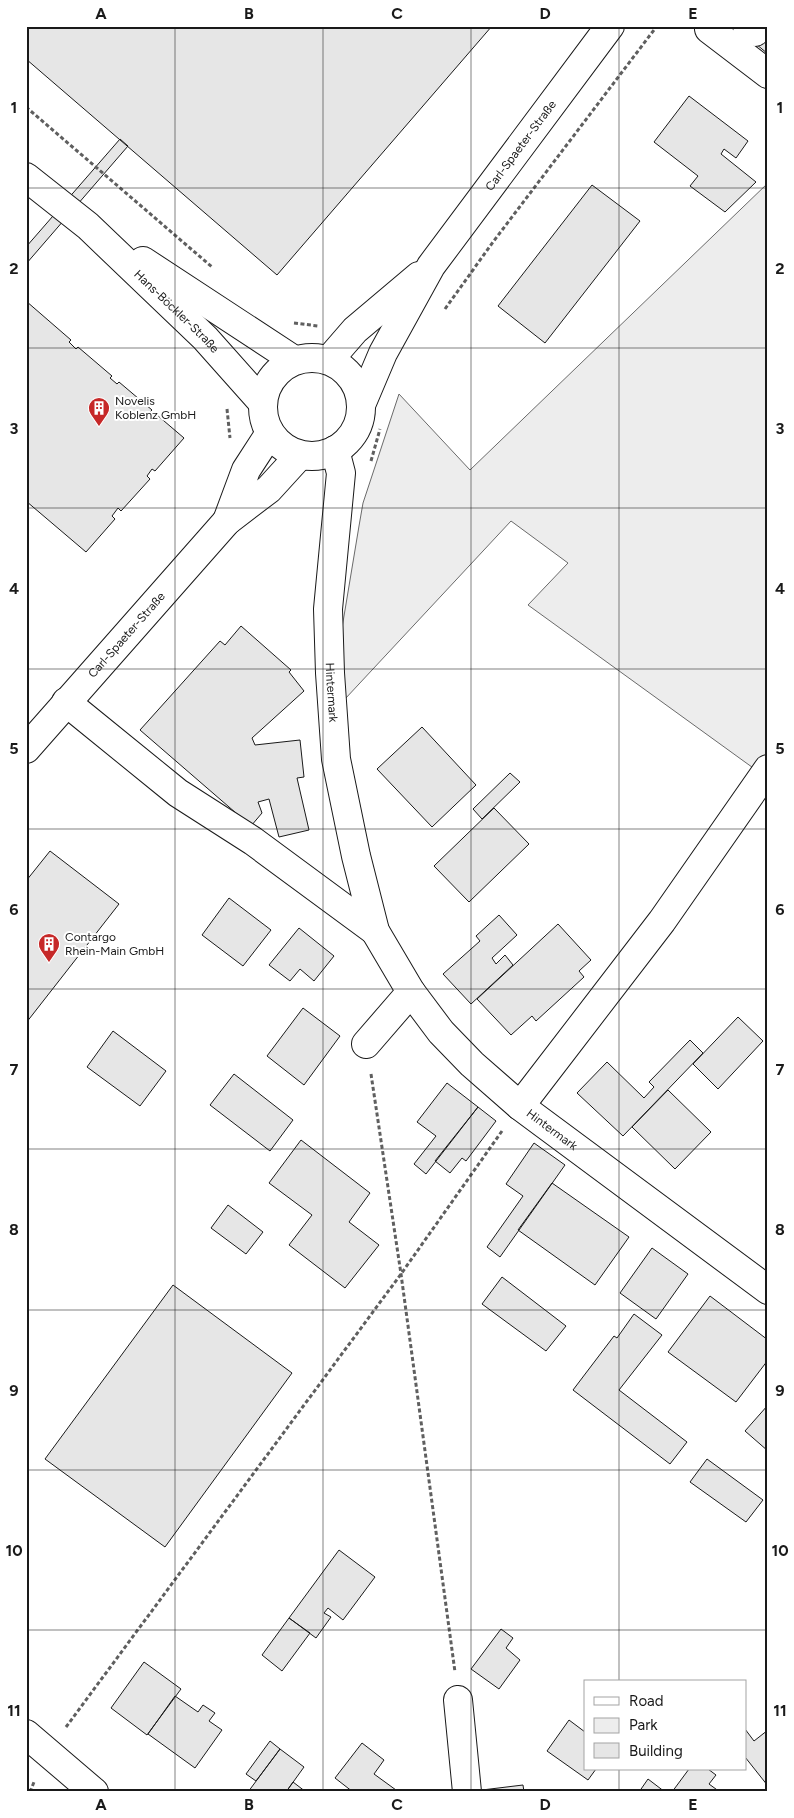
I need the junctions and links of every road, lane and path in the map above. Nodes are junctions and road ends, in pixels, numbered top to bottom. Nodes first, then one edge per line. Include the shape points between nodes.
1 (610, 26) edge
2 (658, 26) edge
3 (709, 27) edge
4 (768, 74) edge
5 (26, 107) edge
6 (26, 177) edge
7 (88, 226) junction
8 (432, 266) junction
9 (214, 268) dead end
10 (443, 312) dead end
11 (294, 360) junction
12 (328, 360) junction
13 (226, 400) dead end
14 (262, 402) junction
15 (361, 405) junction
16 (270, 433) junction
17 (230, 443) dead end
18 (335, 450) junction
19 (300, 455) junction
20 (227, 521) junction
21 (66, 702) junction
22 (26, 749) edge
23 (768, 769) edge
24 (374, 931) junction
25 (411, 992) junction
26 (366, 1044) joint
27 (520, 1106) junction
28 (401, 1274) junction
29 (768, 1290) edge
30 (458, 1700) joint
31 (26, 1734) edge
32 (48, 1752) junction
33 (94, 1792) edge
34 (467, 1792) edge

1 - 8 street, Carl-Spaeter-Straße
2 - 10 path
3 - 4 street
5 - 9 path
6 - 7 street, Hans-Böckler-Straße
7 - 11 street, Hans-Böckler-Straße
7 - 14 street, Hans-Böckler-Straße via 205,338
8 - 12 street, Carl-Spaeter-Straße via 355,330
8 - 15 street, Carl-Spaeter-Straße via 383,353
11 - 12 street via 310,357
11 - 14 street via 278,370 268,384
12 - 15 street via 342,367 352,378 359,391
13 - 17 path
14 - 16 street
15 - 18 street, Carl-Spaeter-Straße via 355,430
16 - 19 street via 282,446
16 - 20 street, Carl-Spaeter-Straße via 246,470
18 - 19 street via 317,456
18 - 24 street, Hintermark via 341,473 328,609 336,759
19 - 20 street, Carl-Spaeter-Straße via 270,489
20 - 21 street, Carl-Spaeter-Straße
21 - 22 street, Carl-Spaeter-Straße
21 - 24 street, Hintermark via 178,793 253,841
23 - 27 street via 662,921
24 - 25 street, Hintermark
25 - 26 street
25 - 27 street, Hintermark via 441,1032
26 - 28 path
27 - 28 path
27 - 29 street, Hintermark
28 - 30 path
28 - 32 path
30 - 34 street
31 - 32 street
32 - 33 street

